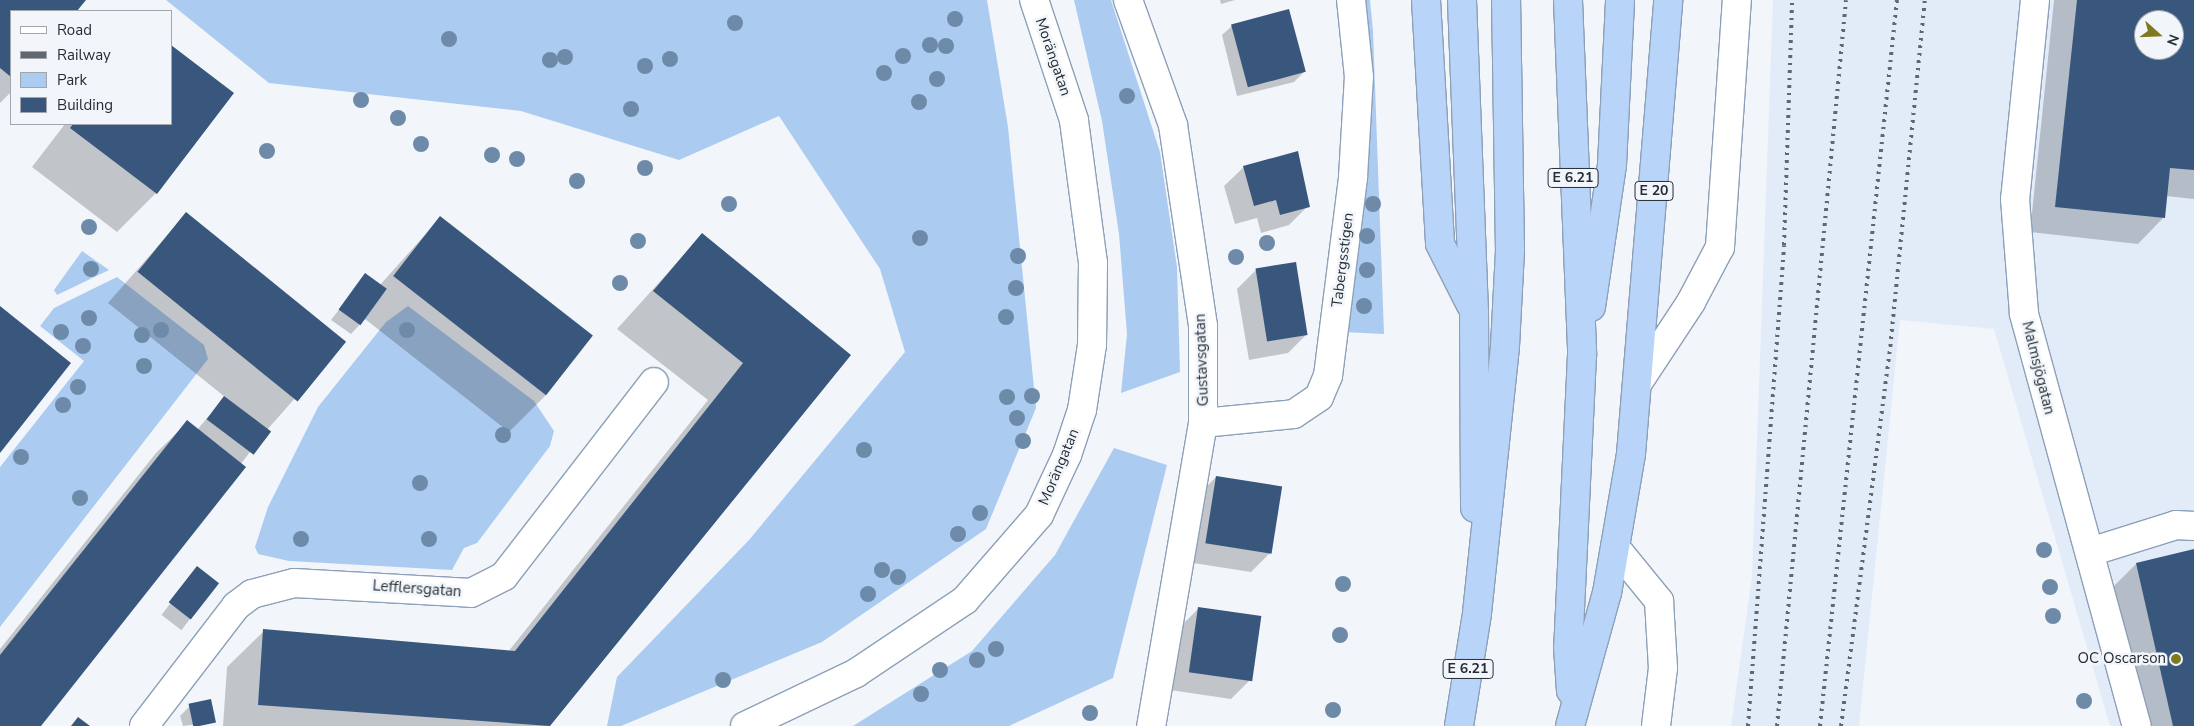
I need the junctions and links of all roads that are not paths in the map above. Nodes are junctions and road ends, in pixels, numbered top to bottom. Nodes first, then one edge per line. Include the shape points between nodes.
1 (1034, 0) edge
2 (1128, 0) edge
3 (1351, 0) edge
4 (1426, 0) edge
5 (1462, 0) edge
6 (1506, 0) edge
7 (1568, 0) edge
8 (1620, 0) edge
9 (1668, 0) edge
10 (1737, 0) edge
11 (2035, 0) edge
12 (1474, 311) junction
13 (1582, 355) junction
14 (1640, 381) junction
15 (654, 382) dead end
16 (1203, 423) junction
17 (2194, 526) edge
18 (1615, 547) junction
19 (2090, 552) junction
20 (1477, 613) junction
21 (1571, 717) edge
22 (144, 726) edge
23 (745, 726) edge
24 (1151, 726) edge
25 (1458, 726) edge
26 (1656, 726) edge
27 (2137, 726) edge

1 - 23 street, Morängatan via 1074,120 1093,263 1092,345 1082,410 1067,455 1038,515 965,600 856,672
2 - 16 street, Gustavsgatan via 1173,126 1203,326
3 - 16 street, Tabergsstigen via 1359,77 1354,167 1328,376 1319,396 1294,414
4 - 12 highway via 1440,244
5 - 12 highway
6 - 20 highway, E 6.21 via 1510,251 1494,463
7 - 13 highway, E 6.21
8 - 13 highway via 1608,207
9 - 14 highway, E 20
10 - 14 street via 1720,247 1691,302
11 - 19 street, Malmsjögatan via 2015,199 2016,243 2024,314 2042,390
12 - 20 highway
13 - 21 highway, E 6.21 via 1568,647
14 - 18 highway, E 20
15 - 22 street, Lefflersgatan via 496,581 471,593 294,583 252,594 236,606
16 - 24 street, Gustavsgatan
17 - 19 street via 2176,525
18 - 21 highway, E 20 via 1607,593
18 - 26 street via 1659,601 1662,668
19 - 27 street, Malmsjögatan
20 - 25 highway, E 6.21

